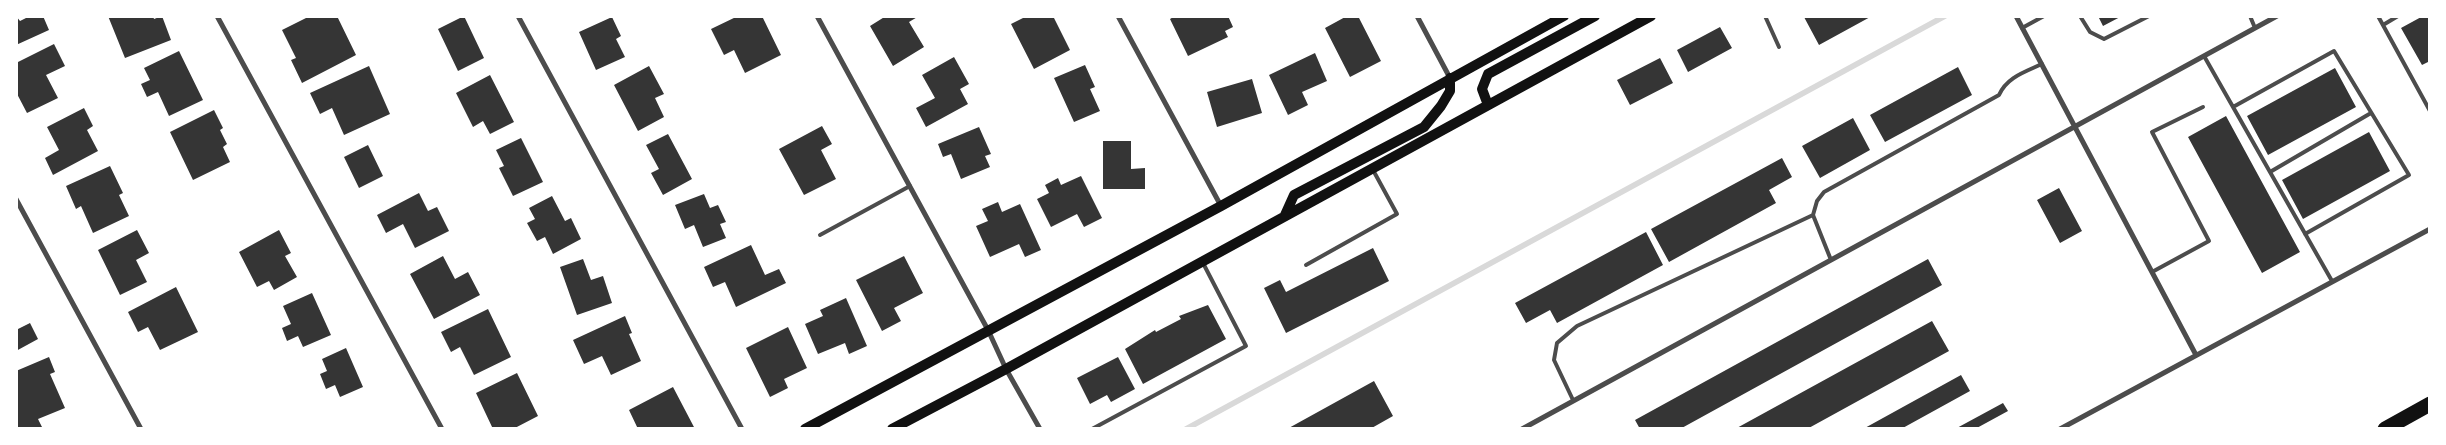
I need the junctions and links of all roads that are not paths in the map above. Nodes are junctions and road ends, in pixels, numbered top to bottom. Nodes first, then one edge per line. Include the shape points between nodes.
1 (217, 16) edge
2 (518, 16) edge
3 (817, 16) edge
4 (1118, 16) edge
5 (1417, 16) edge
6 (1564, 16) edge
7 (1595, 16) edge
8 (1650, 16) edge
9 (1764, 16) edge
10 (2016, 16) edge
11 (2044, 16) edge
12 (2080, 16) edge
13 (2149, 16) edge
14 (2250, 16) edge
15 (2277, 16) edge
16 (2378, 16) edge
17 (2398, 16) edge
18 (2383, 25) junction
19 (2022, 28) junction
20 (2255, 28) junction
21 (1779, 47) dead end
22 (2204, 56) junction
23 (2042, 64) junction
24 (1450, 78) junction
25 (1488, 105) junction
26 (2203, 106) dead end
27 (2233, 107) junction
28 (2430, 111) edge
29 (2371, 112) junction
30 (2075, 126) junction
31 (1372, 168) junction
32 (2270, 172) junction
33 (910, 186) junction
34 (16, 199) edge
35 (1221, 206) junction
36 (1285, 215) junction
37 (1813, 215) junction
38 (2430, 229) edge
39 (2305, 234) junction
40 (820, 235) dead end
41 (1830, 260) junction
42 (1202, 261) junction
43 (1306, 265) dead end
44 (2152, 272) junction
45 (2332, 282) junction
46 (988, 330) junction
47 (2196, 355) junction
48 (1006, 369) junction
49 (1573, 400) junction
50 (2430, 404) edge
51 (141, 429) edge
52 (442, 429) edge
53 (742, 429) edge
54 (805, 429) edge
55 (892, 429) edge
56 (1040, 429) edge
57 (1092, 429) edge
58 (1522, 429) edge
59 (2060, 429) edge
60 (2385, 429) edge

1 - 52 street
2 - 53 street
3 - 33 street
4 - 35 street
5 - 24 street
6 - 24 main road
7 - 25 main road via 1488,74 1482,89
8 - 25 main road
9 - 21 lane
10 - 19 street
11 - 19 lane
12 - 13 lane via 2090,32 2104,39
14 - 20 lane
15 - 20 street
16 - 18 lane
17 - 18 lane
18 - 28 lane
19 - 23 street
20 - 22 street
22 - 27 lane
22 - 30 street
23 - 30 street
23 - 37 lane via 2010,79 1999,95 1824,192
24 - 35 main road
24 - 36 main road via 1450,91 1424,127 1294,195
25 - 31 main road
26 - 44 lane via 2152,132 2209,241
27 - 29 lane via 2334,51
27 - 32 lane
29 - 32 lane
29 - 39 lane via 2409,175
30 - 41 street
30 - 44 street
31 - 36 main road
31 - 43 lane via 1397,214
32 - 39 lane
33 - 40 lane
33 - 46 street
34 - 51 street
35 - 46 main road
36 - 42 main road
37 - 41 lane
37 - 49 lane via 1577,326 1557,343 1554,360
38 - 45 street
39 - 45 lane
41 - 49 street
42 - 48 main road
42 - 57 lane via 1246,346
44 - 47 street
45 - 47 street
46 - 48 street
46 - 54 main road
47 - 59 street
48 - 55 main road
48 - 56 street
49 - 58 street
50 - 60 highway

